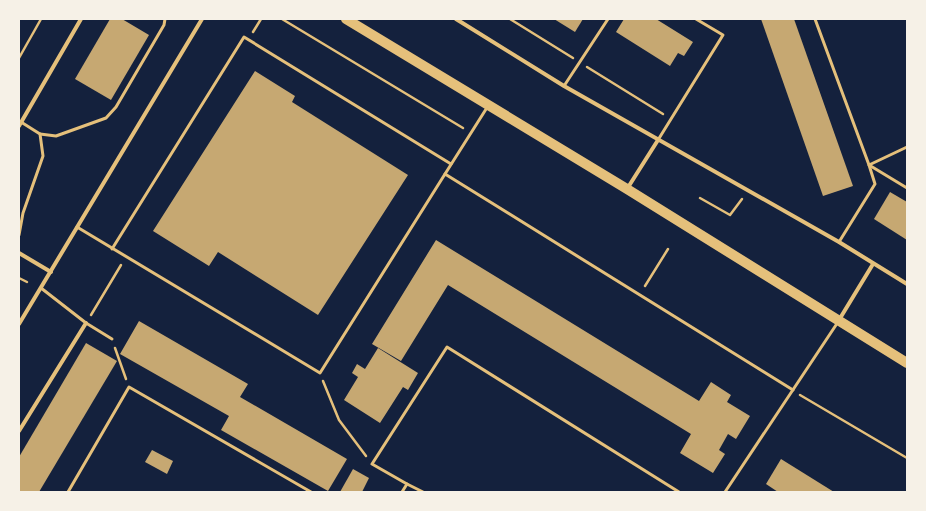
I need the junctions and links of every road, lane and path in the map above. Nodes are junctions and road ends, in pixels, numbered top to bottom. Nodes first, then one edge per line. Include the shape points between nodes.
1 (41, 19) edge
2 (81, 19) edge
3 (165, 19) edge
4 (202, 19) edge
5 (262, 19) edge
6 (282, 19) edge
7 (346, 19) edge
8 (456, 19) edge
9 (510, 19) edge
10 (608, 19) edge
11 (696, 19) edge
12 (815, 19) edge
13 (249, 39) junction
14 (19, 58) edge
15 (579, 62) junction
16 (564, 86) junction
17 (488, 106) junction
18 (670, 118) junction
19 (20, 124) edge
20 (471, 132) junction
21 (40, 134) junction
22 (658, 140) junction
23 (907, 147) edge
24 (451, 164) junction
25 (869, 166) junction
26 (445, 174) junction
27 (907, 188) edge
28 (627, 189) junction
29 (700, 198) dead end
30 (742, 199) dead end
31 (77, 228) junction
32 (19, 236) edge
33 (839, 242) junction
34 (112, 249) junction
35 (668, 249) dead end
36 (19, 254) edge
37 (126, 257) junction
38 (873, 264) junction
39 (51, 272) junction
40 (19, 278) edge
41 (27, 282) dead end
42 (907, 284) edge
43 (41, 288) junction
44 (640, 295) junction
45 (839, 320) junction
46 (86, 323) junction
47 (19, 324) edge
48 (112, 339) joint
49 (907, 363) edge
50 (320, 373) junction
51 (129, 387) junction
52 (793, 390) junction
53 (19, 431) edge
54 (907, 458) edge
55 (372, 464) junction
56 (407, 484) junction
57 (68, 492) edge
58 (311, 492) edge
59 (402, 492) edge
60 (423, 492) edge
61 (679, 492) edge
62 (725, 492) edge

1 - 14 path
2 - 19 street
3 - 21 lane via 164,25 116,107 106,118 56,136
4 - 31 street
5 - 13 path
6 - 20 path
7 - 17 main road
8 - 16 street
9 - 15 path
10 - 15 lane
11 - 18 lane via 723,35
12 - 25 lane
13 - 24 lane
13 - 34 lane via 244,37
15 - 16 lane
15 - 18 path
16 - 22 street
17 - 20 lane
17 - 28 main road
18 - 22 lane
19 - 21 lane
20 - 24 lane
21 - 32 lane via 43,156 22,212
22 - 28 street
22 - 33 street
23 - 25 lane
24 - 26 lane
25 - 27 lane
25 - 33 lane via 875,184
26 - 44 lane
26 - 50 lane
28 - 45 main road
29 - 30 path via 730,214
31 - 34 lane
31 - 39 street
33 - 38 street
34 - 37 lane
35 - 44 path
36 - 39 street
37 - 46 path
37 - 50 lane
38 - 42 street
38 - 45 street
39 - 43 street
40 - 41 path
43 - 46 lane
43 - 47 street
44 - 52 lane
45 - 49 main road
45 - 52 lane
46 - 48 lane
46 - 53 street
48 - 51 path
50 - 55 path via 339,420
51 - 57 lane
51 - 58 lane
52 - 54 path
52 - 62 lane
55 - 56 lane
55 - 61 lane via 448,347
56 - 59 lane
56 - 60 lane

